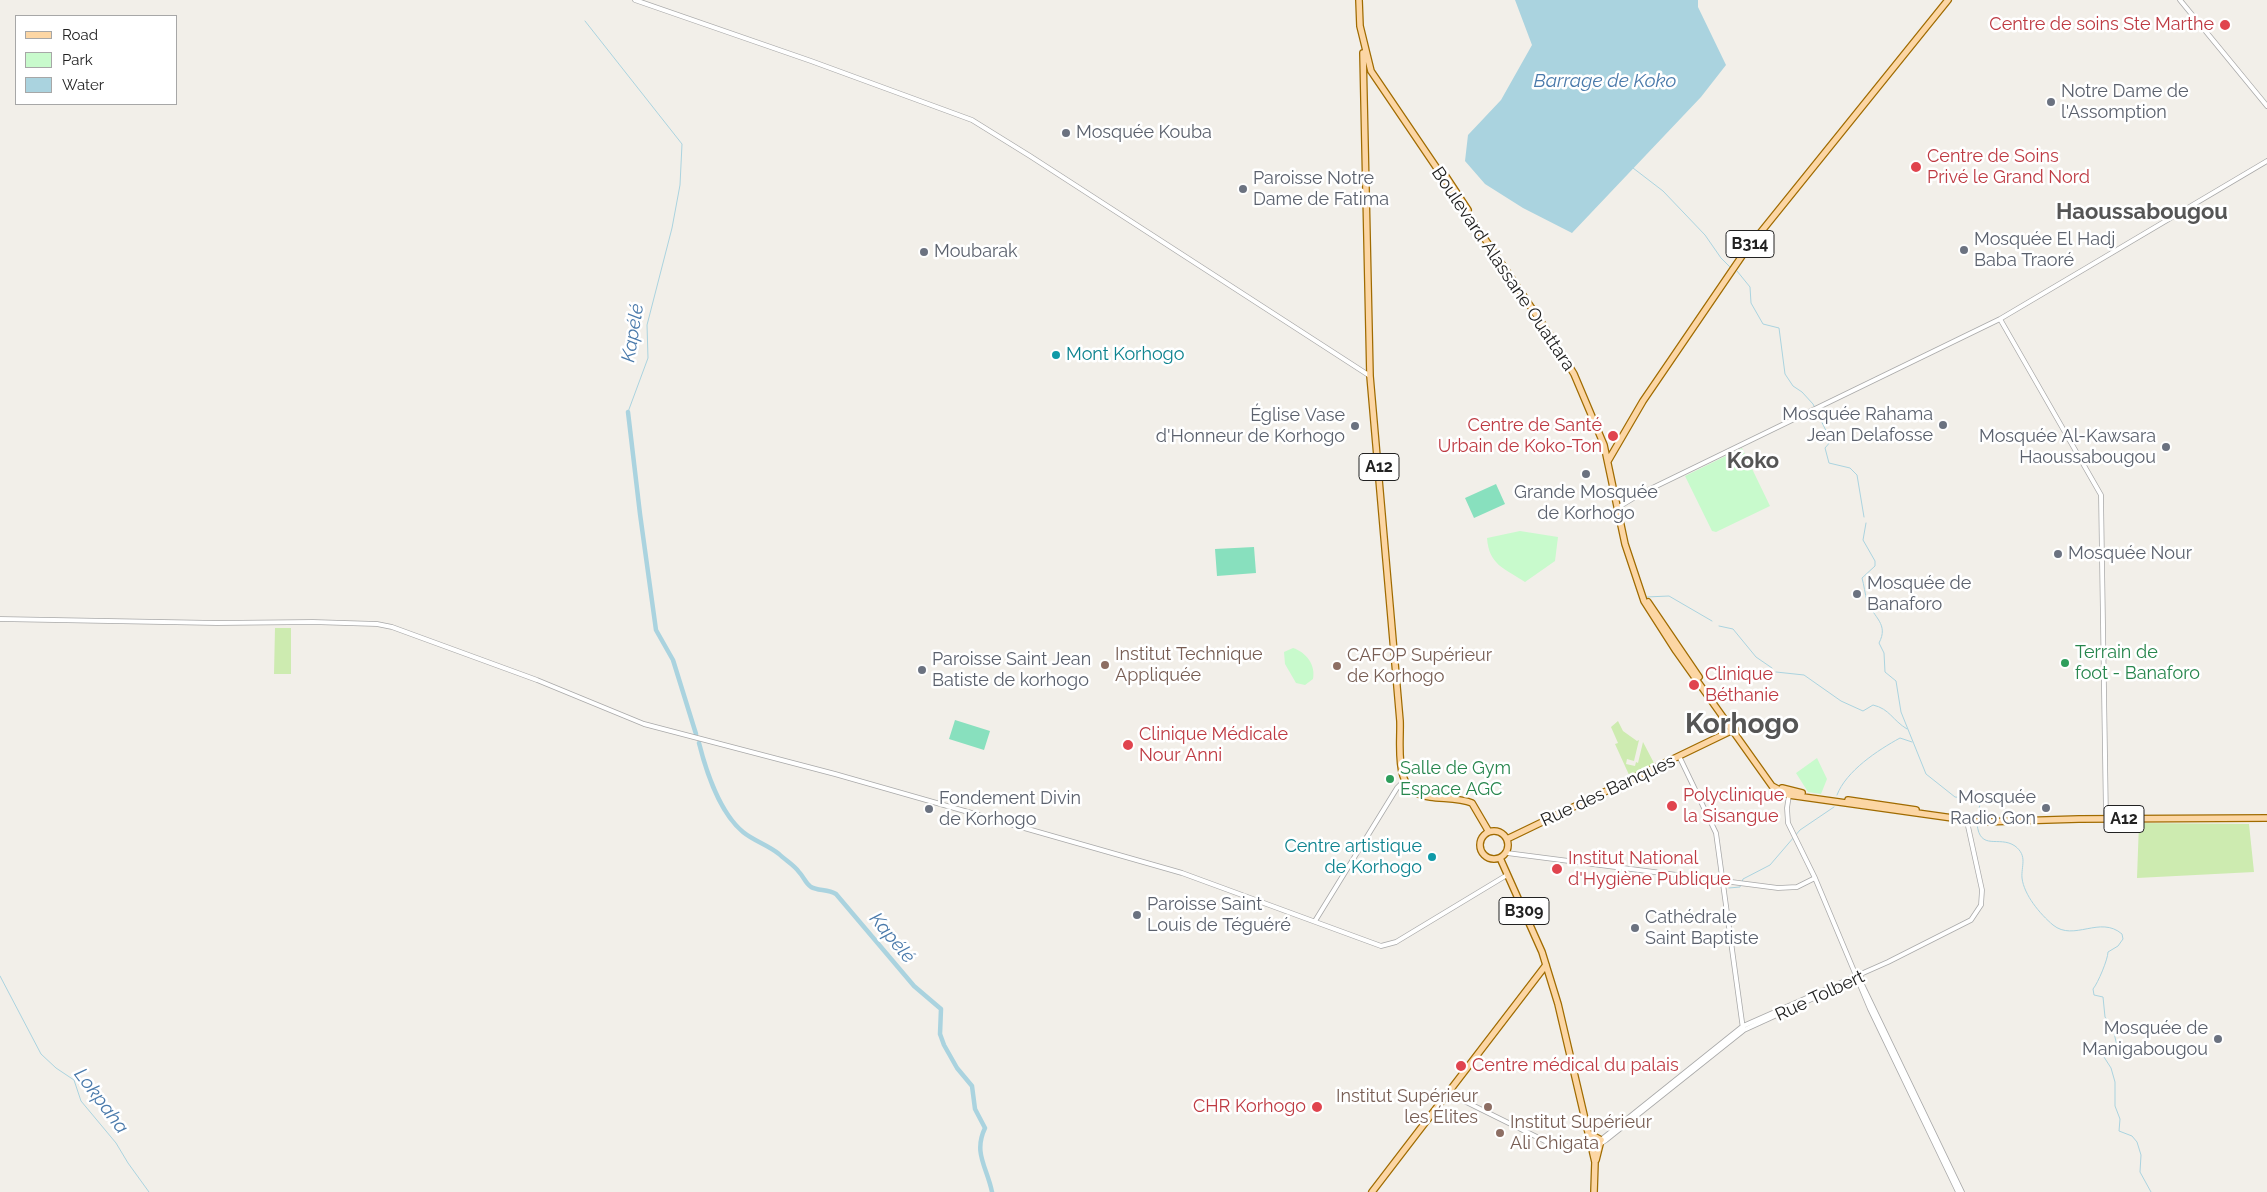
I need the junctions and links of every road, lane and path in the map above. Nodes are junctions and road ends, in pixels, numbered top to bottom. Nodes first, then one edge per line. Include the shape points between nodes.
1 (635, 0) edge
2 (1360, 0) edge
3 (1948, 0) edge
4 (2180, 0) edge
5 (1365, 45) junction
6 (1371, 71) junction
7 (1363, 72) junction
8 (2267, 106) edge
9 (2267, 161) edge
10 (2000, 319) junction
11 (1370, 376) junction
12 (1609, 460) junction
13 (1617, 507) junction
14 (1644, 598) junction
15 (0, 619) edge
16 (1733, 729) junction
17 (1679, 756) junction
18 (1404, 782) junction
19 (1790, 793) junction
20 (2106, 817) junction
21 (2267, 817) edge
22 (1969, 819) junction
23 (1489, 832) junction
24 (1507, 839) junction
25 (1506, 853) junction
26 (1500, 858) junction
27 (1507, 875) junction
28 (1815, 878) junction
29 (1723, 880) junction
30 (1315, 920) junction
31 (1546, 965) junction
32 (1857, 977) junction
33 (1743, 1028) junction
34 (1448, 1093) junction
35 (1590, 1134) junction
36 (1601, 1142) junction
37 (1590, 1144) junction
38 (1596, 1162) junction
39 (1372, 1192) edge
40 (1594, 1192) edge
41 (1958, 1192) edge
42 (1962, 1192) edge

1 - 11 street via 972,120
2 - 5 main road, Boulevard Alassane Ouattara / A12
3 - 12 main road, B314 via 1744,253 1643,401
4 - 8 street
5 - 6 main road, Boulevard Alassane Ouattara / A12
5 - 7 main road, A12
5 - 12 main road, Boulevard Alassane Ouattara / A12 via 1380,80 1567,357 1600,427
6 - 7 main road
6 - 12 main road, Boulevard Alassane Ouattara / A12 via 1560,351 1574,374
7 - 11 main road, A12
9 - 10 street
10 - 13 street
10 - 20 street via 2100,495
11 - 18 main road, A12
12 - 13 main road, Boulevard Alassane Ouattara / A12
13 - 14 main road, Boulevard Alassane Ouattara / A12
14 - 16 main road, Boulevard Alassane Ouattara / A12
14 - 16 main road, Boulevard Alassane Ouattara / A12
15 - 30 street via 217,624 323,622 392,627 537,680 644,724 835,774 1182,873
16 - 17 main road, Rue des Banques
16 - 19 main road, Boulevard Alassane Ouattara / A12 via 1759,766
17 - 24 main road, Rue des Banques
17 - 29 street via 1713,825
18 - 23 main road via 1420,795 1472,803
18 - 30 street via 1397,788
19 - 22 main road, Boulevard Alassane Ouattara / A12
19 - 28 street via 1788,823
20 - 21 main road, Boulevard Alassane Ouattara / A12
20 - 22 main road, Boulevard Alassane Ouattara / A12
22 - 32 street, Rue Tolbert via 1982,890 1977,914 1964,925
23 - 24 main road via 1500,832
23 - 26 main road via 1481,840 1482,852 1490,859
24 - 25 main road
25 - 26 main road
25 - 29 street
26 - 27 main road, B309
27 - 30 street via 1390,944 1380,946
27 - 31 main road, B309
28 - 29 street via 1790,888
28 - 32 street
29 - 33 street
31 - 34 main road
31 - 35 main road
32 - 33 street, Rue Tolbert
32 - 41 street
32 - 42 street
33 - 36 street, Rue Tolbert
34 - 37 street, Rue Tolbert via 1542,1141 1564,1147
34 - 39 main road
35 - 36 main road
35 - 37 main road
36 - 37 street, Rue Tolbert
36 - 38 main road
37 - 38 main road
38 - 40 main road

